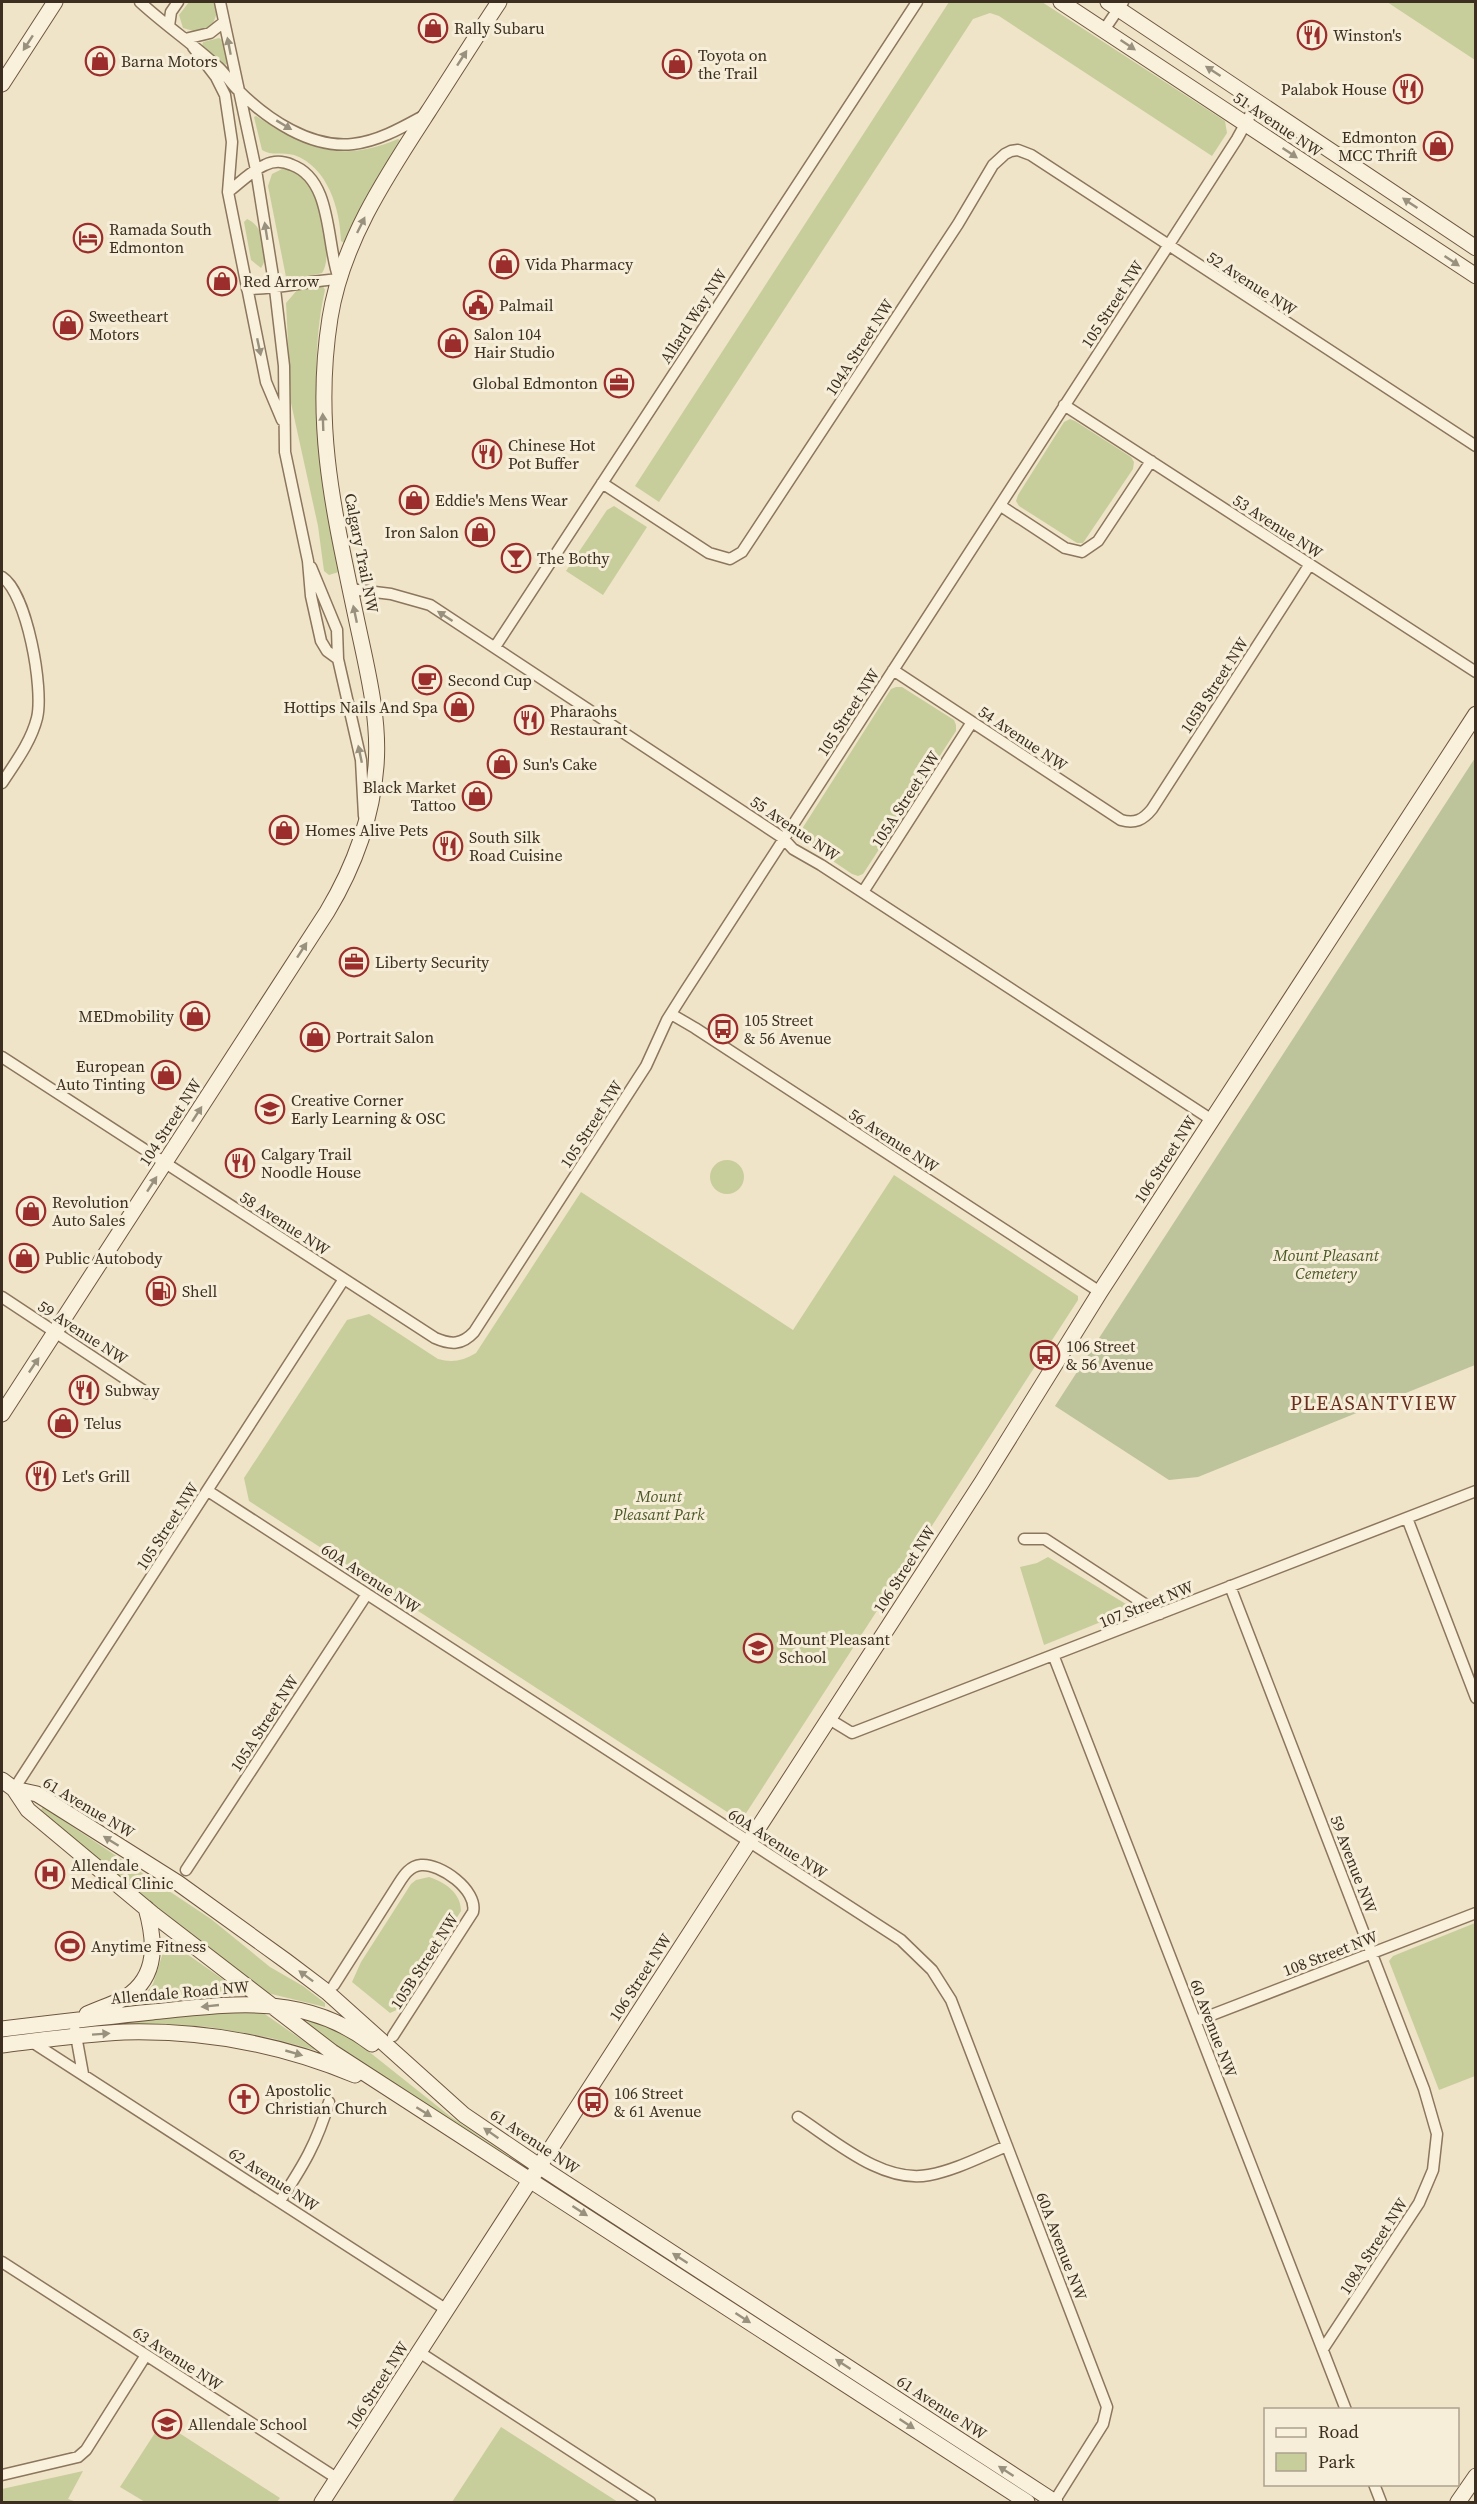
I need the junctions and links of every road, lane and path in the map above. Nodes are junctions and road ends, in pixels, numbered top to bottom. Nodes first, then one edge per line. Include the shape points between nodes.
1 (55, 2) edge
2 (140, 2) edge
3 (178, 2) edge
4 (220, 2) edge
5 (499, 2) edge
6 (917, 2) edge
7 (1061, 2) edge
8 (1116, 4) edge
9 (224, 22) junction
10 (169, 26) junction
11 (1104, 30) junction
12 (185, 39) junction
13 (194, 47) junction
14 (2, 84) edge
15 (237, 90) junction
16 (1258, 101) junction
17 (426, 114) junction
18 (1244, 123) junction
19 (1011, 151) joint
20 (256, 170) junction
21 (228, 192) junction
22 (1168, 246) junction
23 (1476, 248) edge
24 (1476, 276) edge
25 (339, 279) junction
26 (275, 289) junction
27 (247, 290) junction
28 (1064, 405) junction
29 (284, 426) junction
30 (1476, 446) edge
31 (1151, 461) junction
32 (602, 483) junction
33 (1000, 506) junction
34 (308, 561) junction
35 (1310, 564) junction
36 (4, 578) edge
37 (350, 589) junction
38 (495, 647) junction
39 (338, 659) junction
40 (893, 670) junction
41 (1476, 672) edge
42 (1476, 714) edge
43 (972, 722) junction
44 (2, 783) edge
45 (1141, 820) joint
46 (783, 838) junction
47 (362, 839) junction
48 (863, 892) junction
49 (671, 1014) junction
50 (2, 1057) edge
51 (1212, 1120) junction
52 (165, 1163) junction
53 (344, 1279) junction
54 (1100, 1292) junction
55 (2, 1297) edge
56 (56, 1333) junction
57 (465, 1340) joint
58 (147, 1393) dead end
59 (2, 1414) edge
60 (208, 1491) junction
61 (1476, 1491) edge
62 (1407, 1518) junction
63 (1024, 1539) dead end
64 (1230, 1586) junction
65 (367, 1594) junction
66 (1160, 1614) junction
67 (1054, 1657) junction
68 (1476, 1698) edge
69 (829, 1719) junction
70 (8, 1784) edge
71 (749, 1841) junction
72 (186, 1870) dead end
73 (146, 1908) junction
74 (1476, 1913) edge
75 (1372, 1953) junction
76 (334, 1985) dead end
77 (268, 2005) junction
78 (73, 2020) junction
79 (1196, 2021) junction
80 (2, 2029) edge
81 (76, 2036) junction
82 (393, 2036) dead end
83 (32, 2042) junction
84 (2, 2045) edge
85 (83, 2074) junction
86 (399, 2097) junction
87 (444, 2098) junction
88 (329, 2102) dead end
89 (798, 2117) dead end
90 (1007, 2146) junction
91 (1436, 2155) joint
92 (535, 2173) junction
93 (280, 2201) junction
94 (2, 2262) edge
95 (447, 2310) junction
96 (1323, 2349) junction
97 (419, 2352) junction
98 (146, 2355) junction
99 (1346, 2408) edge
100 (2, 2475) edge
101 (1476, 2476) edge
102 (338, 2479) junction
103 (1375, 2486) edge
104 (322, 2502) edge
105 (650, 2502) edge
106 (1027, 2502) edge
107 (1054, 2502) edge
108 (1381, 2502) edge
109 (1458, 2502) edge

1 -> 14 main road
2 - 10 street
3 - 10 street via 171,12
4 - 9 street
17 -> 5 main road, Calgary Trail NW
6 - 32 street, Allard Way NW
7 - 11 main road, 51 Avenue NW
8 - 11 street
16 -> 8 main road, 51 Avenue NW
9 - 12 street via 210,33
15 -> 9 street
10 - 12 street
11 -> 18 main road, 51 Avenue NW
12 - 13 street
13 - 15 street
13 - 21 street via 216,76 227,107 232,142
15 -> 17 street via 292,130 336,143 377,138
15 - 20 street
16 - 18 street, 105 Street NW
23 -> 16 main road, 51 Avenue NW
25 -> 17 main road, Calgary Trail NW via 371,204
18 - 22 street, 105 Street NW
18 -> 24 main road, 51 Avenue NW
19 - 22 street, 52 Avenue NW via 1031,154
19 - 32 street, 104A Street NW via 993,165 742,552 730,559 710,553
20 - 21 street, Calgary Trail NW
20 - 25 street, Calgary Trail NW via 283,161 299,167 311,178 324,205
26 -> 20 street
21 - 27 street
22 - 28 street, 105 Street NW
22 - 30 street, 52 Avenue NW
25 - 26 street
37 -> 25 main road, Calgary Trail NW via 323,426 326,351
26 - 27 street
26 - 29 street via 284,366
27 -> 29 street via 266,382
28 - 31 street, 53 Avenue NW
28 - 33 street, 105 Street NW
29 - 34 street via 285,452
31 - 33 street via 1098,541 1087,550 1065,548
31 - 35 street, 53 Avenue NW
32 - 38 street, Allard Way NW
33 - 40 street, 105 Street NW
34 - 39 street via 335,621
34 - 39 street via 321,641
35 - 41 street, 53 Avenue NW
35 - 45 street, 105B Street NW via 1152,809
36 - 44 street via 23,610 39,705 29,738
38 -> 37 street, 55 Avenue NW via 423,602
47 -> 37 main road, Calgary Trail NW via 375,776 376,743
38 - 46 street, 55 Avenue NW
47 -> 39 street via 361,760
40 - 43 street, 54 Avenue NW
40 - 46 street, 105 Street NW
42 - 51 main road, 106 Street NW
43 - 45 street, 54 Avenue NW via 1121,820
43 - 48 street, 105A Street NW
46 - 48 street, 55 Avenue NW via 800,854
46 - 49 street, 105 Street NW
52 -> 47 main road, 104 Street NW via 331,905
48 - 51 street, 55 Avenue NW
49 - 54 street, 56 Avenue NW
49 - 57 street, 105 Street NW via 646,1066 480,1323
50 - 52 street, 58 Avenue NW
51 - 54 main road, 106 Street NW
52 - 53 street, 58 Avenue NW
56 -> 52 main road, 104 Street NW
53 - 57 street, 58 Avenue NW via 435,1338 452,1344
53 - 60 street, 105 Street NW
54 - 69 main road, 106 Street NW
55 - 56 street, 59 Avenue NW
56 - 58 street, 59 Avenue NW
59 -> 56 main road, 104 Street NW
60 - 65 street, 60A Avenue NW
60 - 70 street, 105 Street NW
61 - 62 street, 107 Street NW
62 - 64 street, 107 Street NW
62 - 68 street
63 - 66 street via 1045,1539
64 - 66 street, 107 Street NW
64 - 75 street, 59 Avenue NW
65 - 71 street, 60A Avenue NW
65 - 72 street, 105A Street NW
66 - 67 street, 107 Street NW
67 - 69 street, 107 Street NW via 852,1733
67 - 79 street, 60 Avenue NW
69 - 71 main road, 106 Street NW
70 - 73 main road, 61 Avenue NW via 28,1810
87 -> 70 main road, 61 Avenue NW via 327,1992 252,1936 178,1883 37,1794
71 - 90 street, 60A Avenue NW via 901,1940 932,1970 951,2000
71 - 92 main road, 106 Street NW
73 - 77 main road, 61 Avenue NW
73 - 78 main road via 154,1949 142,1981 127,1996
74 - 75 street, 108 Street NW
75 - 79 street, 108 Street NW
75 - 91 street, 59 Avenue NW via 1424,2089 1437,2134
76 - 82 street, 105B Street NW via 411,1869 418,1865 434,1867 463,1885 473,1899 471,1917
77 -> 78 main road, Allendale Road NW via 246,2003
77 - 86 main road, 61 Avenue NW
77 - 87 main road, Allendale Road NW via 304,2010 350,2029
78 - 80 main road, Allendale Road NW
78 - 81 street
79 - 96 street, 60 Avenue NW
81 - 83 main road
81 - 85 street
81 -> 86 main road via 155,2032 248,2042 323,2062
83 - 84 main road
83 - 85 street, 62 Avenue NW
85 - 93 street, 62 Avenue NW
86 -> 92 main road, 61 Avenue NW
92 -> 87 main road, 61 Avenue NW
88 - 93 street via 320,2134
89 - 90 street via 882,2170 910,2177 939,2172
90 - 107 street, 60A Avenue NW via 1107,2407 1103,2424
91 - 96 street, 108A Street NW via 1419,2203
92 - 95 main road, 106 Street NW
92 -> 106 main road, 61 Avenue NW
107 -> 92 main road, 61 Avenue NW
93 - 95 street, 62 Avenue NW
94 - 98 street, 63 Avenue NW
95 - 97 main road, 106 Street NW
96 - 99 street, 60 Avenue NW
97 - 102 main road, 106 Street NW
97 - 105 street
98 - 100 street via 78,2457
98 - 102 street, 63 Avenue NW
101 - 109 main road
102 - 104 main road, 106 Street NW
103 - 108 street

